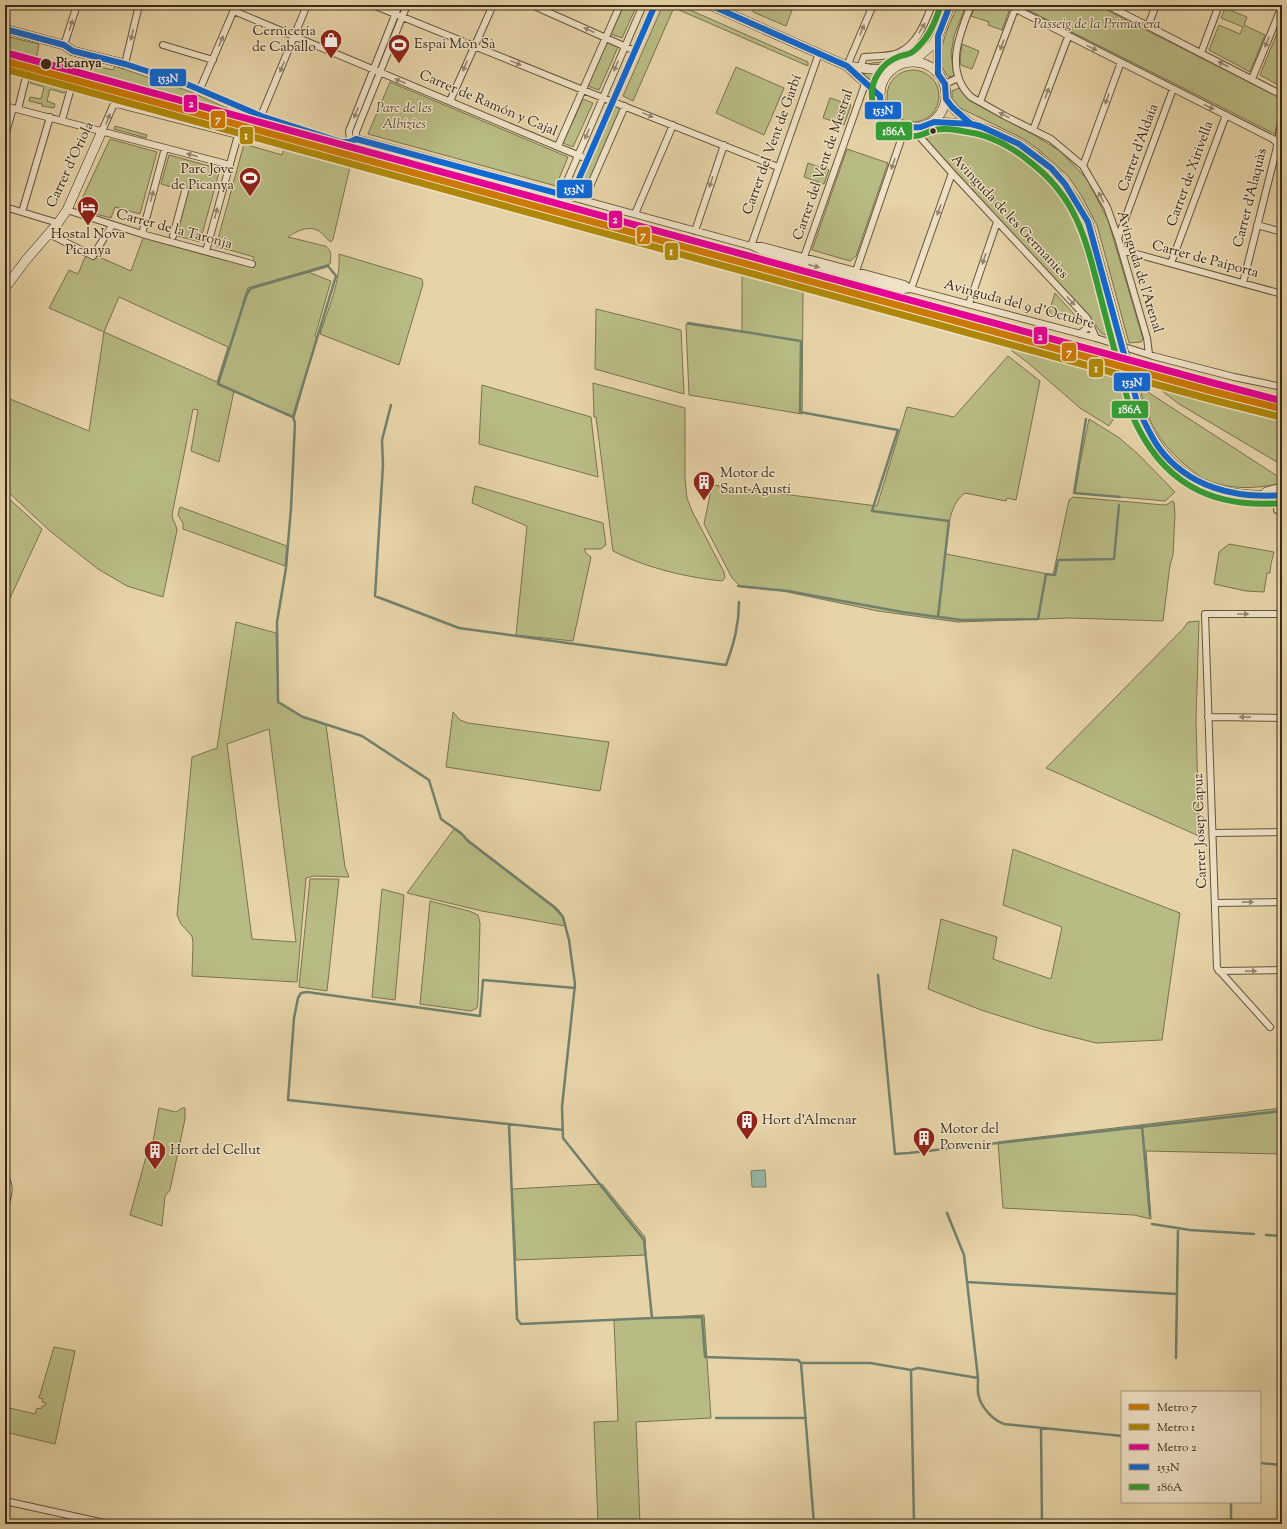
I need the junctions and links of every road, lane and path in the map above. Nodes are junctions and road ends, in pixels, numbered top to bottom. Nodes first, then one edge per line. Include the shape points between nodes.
1 (77, 5) edge
2 (139, 5) edge
3 (307, 5) edge
4 (373, 5) edge
5 (399, 5) edge
6 (407, 5) edge
7 (493, 5) edge
8 (532, 5) edge
9 (620, 5) edge
10 (643, 5) edge
11 (655, 5) edge
12 (710, 5) edge
13 (872, 5) edge
14 (932, 5) edge
15 (950, 5) edge
16 (971, 5) edge
17 (1008, 5) edge
18 (1107, 5) edge
19 (1156, 5) edge
20 (1219, 5) edge
21 (1282, 6) edge
22 (235, 8) edge
23 (1015, 9) junction
24 (395, 14) junction
25 (402, 17) junction
26 (1148, 26) junction
27 (5, 29) edge
28 (295, 36) junction
29 (938, 36) junction
30 (1068, 37) junction
31 (605, 38) junction
32 (64, 45) junction
33 (163, 45) dead end
34 (474, 46) junction
35 (625, 47) junction
36 (635, 51) junction
37 (819, 53) junction
38 (1201, 53) junction
39 (213, 60) junction
40 (912, 62) junction
41 (1121, 62) junction
42 (125, 64) junction
43 (847, 66) junction
44 (860, 68) junction
45 (373, 69) junction
46 (892, 70) junction
47 (380, 72) junction
48 (27, 73) dead end
49 (938, 74) junction
50 (958, 78) junction
51 (1252, 79) junction
52 (866, 82) junction
53 (945, 84) junction
54 (71, 88) dead end
55 (200, 89) junction
56 (1173, 89) junction
57 (583, 90) junction
58 (1282, 95) edge
59 (880, 96) junction
60 (602, 98) junction
61 (946, 99) junction
62 (612, 101) junction
63 (450, 102) junction
64 (980, 102) junction
65 (5, 106) edge
66 (625, 106) junction
67 (16, 108) junction
68 (1226, 115) junction
69 (261, 116) junction
70 (50, 117) junction
71 (1282, 119) edge
72 (62, 120) junction
73 (934, 122) junction
74 (971, 124) junction
75 (673, 125) junction
76 (909, 128) junction
77 (1033, 130) junction
78 (102, 131) junction
79 (5, 136) edge
80 (356, 139) junction
81 (350, 142) junction
82 (1277, 144) junction
83 (724, 145) junction
84 (558, 146) junction
85 (165, 148) junction
86 (1282, 149) edge
87 (578, 155) junction
88 (587, 159) junction
89 (230, 165) junction
90 (1083, 166) junction
91 (778, 167) junction
92 (952, 173) junction
93 (185, 191) dead end
94 (561, 195) junction
95 (571, 197) junction
96 (584, 200) junction
97 (5, 207) edge
98 (67, 210) junction
99 (22, 212) junction
100 (635, 214) junction
101 (997, 222) junction
102 (58, 224) junction
103 (112, 225) junction
104 (1258, 225) junction
105 (695, 231) junction
106 (1282, 232) edge
107 (49, 234) junction
108 (142, 234) junction
109 (173, 236) dead end
110 (1118, 238) junction
111 (750, 246) junction
112 (1122, 250) junction
113 (206, 251) junction
114 (804, 257) junction
115 (1171, 263) junction
116 (252, 264) dead end
117 (856, 271) junction
118 (1243, 283) junction
119 (5, 288) edge
120 (911, 289) junction
121 (1282, 294) edge
122 (969, 304) junction
123 (1089, 322) junction
124 (1080, 334) junction
125 (1096, 338) junction
126 (1149, 354) junction
127 (1282, 387) edge
128 (1282, 488) edge
129 (1256, 495) junction
130 (1282, 495) edge
131 (1282, 614) edge
132 (1208, 717) junction
133 (1282, 718) edge
134 (1282, 832) edge
135 (1213, 833) junction
136 (1282, 902) edge
137 (1215, 903) junction
138 (1282, 970) edge
139 (1219, 971) junction
140 (1270, 1027) dead end
141 (5, 1178) edge
142 (5, 1208) edge
143 (5, 1501) edge
144 (109, 1524) edge

32 -> 1 street
2 -> 42 street
3 - 28 street
4 - 24 street
5 - 24 street
6 - 25 street
7 - 34 street
31 -> 8 street
9 - 31 street
10 - 35 street
11 - 36 street
12 - 37 street
43 -> 13 street
44 -> 14 street via 864,57 887,56 898,53 908,46 924,26
15 - 29 street
16 - 50 street, Avinguda de l'Arenal via 957,41 955,55
17 - 23 street
18 - 26 street
19 - 26 street
20 - 38 street
21 -> 51 street
22 - 28 street
39 -> 22 street
23 - 30 street
23 -> 64 street
24 - 25 street
24 - 45 street
25 - 34 street
25 - 47 street
26 - 38 street
27 - 32 street
28 - 45 street
28 -> 69 street
29 - 40 street via 932,45
29 - 49 street
30 -> 41 street
77 -> 30 street
31 - 35 street
31 - 57 street
32 - 42 street via 73,51
33 - 39 street
34 -> 57 street
34 -> 63 street
35 - 36 street
35 -> 60 street
36 - 62 street
37 - 43 street
37 - 91 street, Carrer del Vent de Garbí
51 -> 38 street
39 - 55 street
40 - 46 street via 901,64
40 - 49 street via 926,66
41 - 56 street
41 -> 90 street
42 - 55 street
43 - 44 street
43 - 52 street
44 - 46 street
45 - 47 street, Carrer de Ramón y Cajal
45 -> 81 street via 349,131
46 - 59 street via 883,82
63 -> 47 street, Carrer de Ramón y Cajal
47 - 80 street via 356,132
48 - 67 street
49 - 53 street
50 - 53 street
50 - 64 street, Avinguda de l'Arenal via 967,93
51 - 58 street
52 - 59 street
52 - 114 street, Carrer del Vent de Mestral
53 - 61 street
54 - 72 street
55 - 69 street
56 -> 68 street
56 - 110 street, Carrer d'Aldaia
57 - 60 street
57 - 84 street
59 - 76 street via 881,106 886,115 894,122
60 - 62 street
60 -> 87 street
61 - 73 street
61 - 74 street
62 - 66 street
62 - 88 street
63 - 84 street, Carrer de Ramón y Cajal
77 -> 64 street, Avinguda de l'Arenal
65 - 67 street
66 -> 75 street
66 - 96 street
67 - 70 street
67 - 79 street
68 - 82 street via 1274,139
68 - 115 street, Carrer de Xirivella
69 - 81 street via 341,142
70 - 72 street
70 - 99 street
71 - 82 street, Carrer d'Alaquàs
72 - 78 street
73 - 74 street
73 - 76 street
74 - 129 street, bridge via 1019,144 1051,168 1065,184 1088,222 1140,413 1151,437 1179,470 1201,483 1223,492
75 - 83 street
75 - 100 street
76 - 92 street, Avinguda de les Germanies
76 -> 117 street
77 - 90 street, Avinguda de l'Arenal via 1051,138
78 - 85 street
78 -> 89 street, Carrer d'Oriola via 113,106 117,104 238,134
78 - 98 street, Carrer d'Oriola
80 - 81 street
80 - 94 street, Avinguda del 9 d'Octubre
82 - 86 street
82 - 104 street, Carrer d'Alaquàs
83 - 91 street
83 -> 105 street
84 - 87 street, Carrer de Ramón y Cajal
89 -> 85 street
108 -> 85 street
87 - 88 street, Carrer de Ramón y Cajal
87 - 94 street
88 - 95 street
113 -> 89 street
110 -> 90 street, Avinguda de l'Arenal via 1107,207
91 - 111 street, Carrer del Vent de Garbí
92 - 101 street, Avinguda de les Germanies
92 -> 120 street
93 - 109 street
94 - 95 street, Avinguda del 9 d'Octubre
95 - 96 street, Avinguda del 9 d'Octubre
96 - 100 street, Avinguda del 9 d'Octubre
97 - 99 street
98 - 102 street, Carrer d'Oriola
98 - 103 street, Carrer de la Taronja
99 - 102 street
100 - 105 street, Avinguda del 9 d'Octubre
101 -> 122 street
101 -> 123 street, Avinguda de les Germanies
102 - 107 street, Carrer d'Oriola
103 - 107 street via 93,256
103 - 108 street, Carrer de la Taronja
104 - 106 street
104 - 118 street, Carrer d'Alaquàs
105 - 111 street, Avinguda del 9 d'Octubre
107 - 119 street, Carrer d'Oriola
108 - 113 street, Carrer de la Taronja
110 - 112 street, Avinguda de l'Arenal
111 - 114 street, Avinguda del 9 d'Octubre via 762,246
111 -> 120 street, Avinguda del 9 d'Octubre via 896,288
112 - 115 street, Carrer de Paiporta
112 - 126 street, Avinguda de l'Arenal via 1147,338
113 - 116 street, Carrer de la Taronja
114 - 117 street, Avinguda del 9 d'Octubre
115 - 118 street, Carrer de Paiporta
117 - 120 street, Avinguda del 9 d'Octubre via 904,284
118 - 121 street, Carrer de Paiporta
120 - 122 street, Avinguda del 9 d'Octubre
122 - 124 street, Avinguda del 9 d'Octubre
123 - 124 street via 1088,327
123 - 125 street, Avinguda de les Germanies
124 - 125 street, Avinguda del 9 d'Octubre
125 - 126 street, Avinguda del 9 d'Octubre
126 - 127 street, Avinguda del 9 d'Octubre
128 - 129 street
129 - 130 street
132 -> 131 street, Carrer Josep Capuz via 1204,614
133 -> 132 street
132 - 135 street, Carrer Josep Capuz
134 - 135 street
135 - 137 street, Carrer Josep Capuz
137 -> 136 street
137 - 139 street, Carrer Josep Capuz
139 -> 138 street
139 - 140 street
141 - 142 street via 9,1190
143 - 144 street

